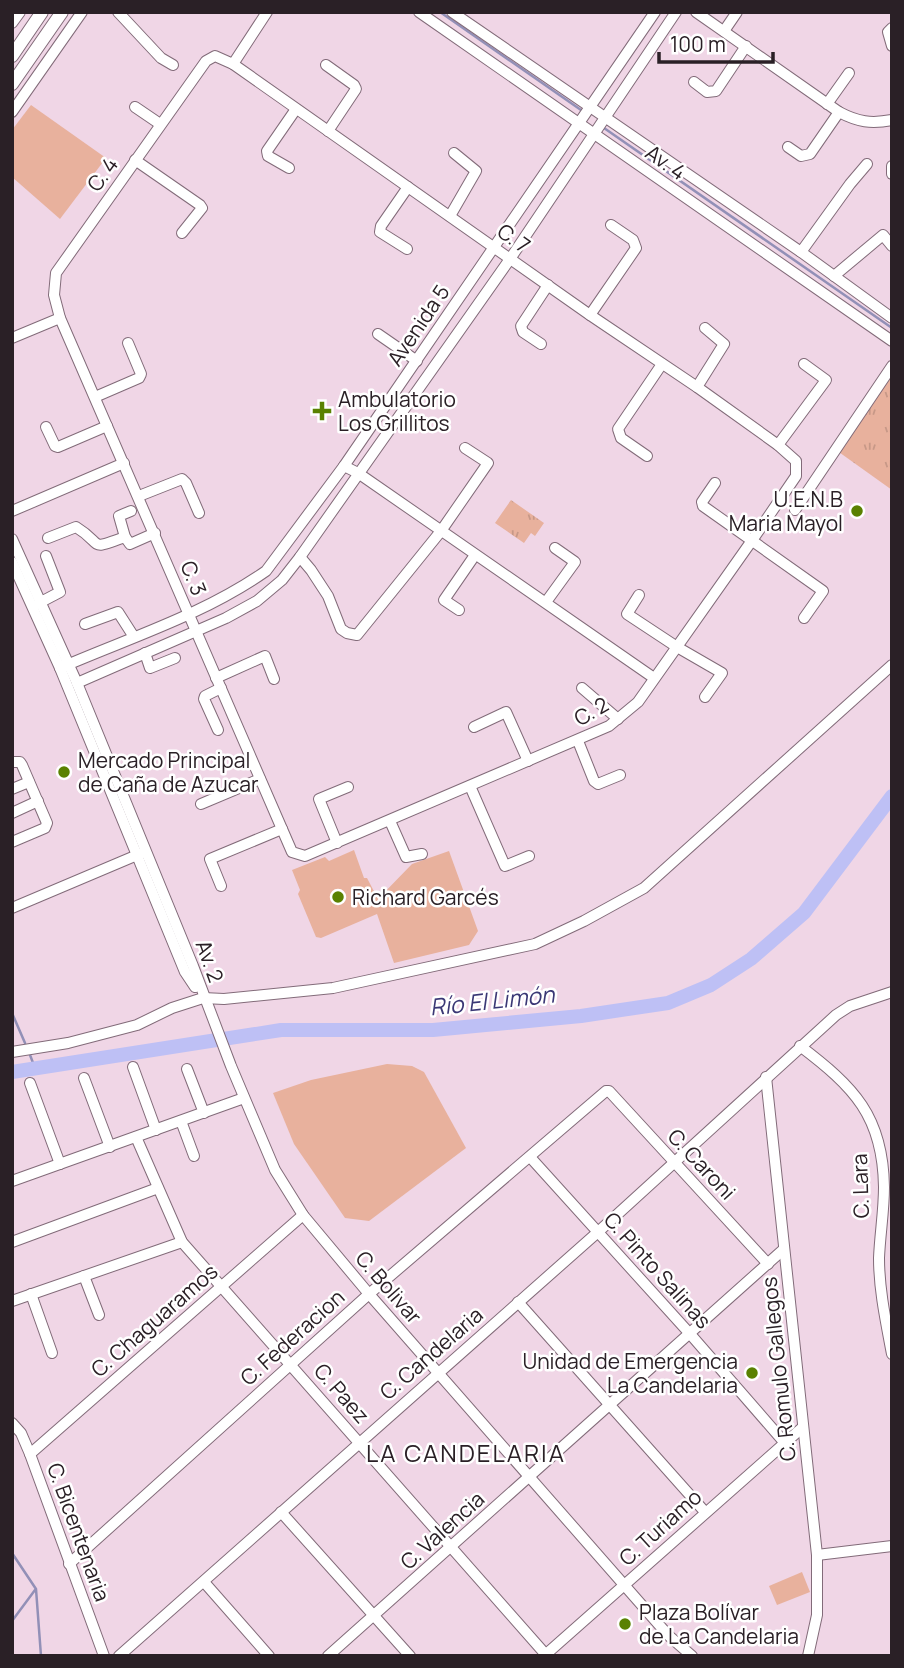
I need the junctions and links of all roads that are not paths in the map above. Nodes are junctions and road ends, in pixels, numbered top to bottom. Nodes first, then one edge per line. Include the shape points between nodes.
1 (20, 12) edge
2 (42, 12) edge
3 (62, 12) edge
4 (82, 12) edge
5 (118, 12) edge
6 (267, 12) edge
7 (419, 12) edge
8 (452, 12) edge
9 (654, 12) edge
10 (676, 12) edge
11 (696, 12) edge
12 (737, 12) edge
13 (12, 23) edge
14 (892, 28) edge
15 (724, 31) junction
16 (746, 46) junction
17 (892, 46) edge
18 (12, 56) edge
19 (206, 61) joint
20 (233, 64) junction
21 (173, 65) dead end
22 (326, 65) dead end
23 (849, 73) dead end
24 (694, 82) dead end
25 (12, 84) edge
26 (827, 104) junction
27 (135, 107) dead end
28 (588, 107) junction
29 (296, 109) junction
30 (12, 111) edge
31 (839, 112) junction
32 (605, 118) junction
33 (892, 120) edge
34 (160, 124) junction
35 (577, 124) junction
36 (328, 131) junction
37 (594, 135) junction
38 (788, 147) dead end
39 (454, 153) dead end
40 (135, 160) junction
41 (867, 164) dead end
42 (892, 166) edge
43 (289, 169) dead end
44 (892, 173) edge
45 (408, 187) junction
46 (450, 216) junction
47 (611, 225) dead end
48 (182, 233) dead end
49 (892, 246) edge
50 (494, 247) junction
51 (407, 248) dead end
52 (801, 252) junction
53 (510, 259) junction
54 (834, 276) junction
55 (548, 285) junction
56 (590, 315) junction
57 (60, 318) junction
58 (892, 318) edge
59 (705, 328) dead end
60 (378, 334) dead end
61 (12, 338) edge
62 (892, 341) edge
63 (128, 343) dead end
64 (541, 344) dead end
65 (416, 361) junction
66 (662, 364) junction
67 (804, 364) dead end
68 (892, 366) edge
69 (697, 387) junction
70 (95, 397) junction
71 (107, 426) junction
72 (47, 427) dead end
73 (778, 445) junction
74 (465, 448) dead end
75 (648, 456) dead end
76 (796, 461) joint
77 (124, 463) junction
78 (344, 467) junction
79 (358, 473) junction
80 (715, 483) dead end
81 (139, 496) junction
82 (795, 510) dead end
83 (12, 511) edge
84 (131, 511) dead end
85 (199, 513) dead end
86 (441, 531) junction
87 (155, 533) junction
88 (125, 537) junction
89 (48, 538) dead end
90 (12, 539) edge
91 (753, 539) junction
92 (555, 548) dead end
93 (475, 555) junction
94 (46, 556) dead end
95 (300, 557) junction
96 (12, 562) edge
97 (639, 595) dead end
98 (546, 602) junction
99 (39, 603) junction
100 (459, 610) dead end
101 (188, 615) junction
102 (804, 618) dead end
103 (85, 624) dead end
104 (195, 632) junction
105 (134, 637) junction
106 (677, 648) junction
107 (145, 653) junction
108 (175, 658) dead end
109 (892, 664) edge
110 (64, 666) junction
111 (654, 678) junction
112 (274, 679) dead end
113 (77, 683) junction
114 (218, 683) junction
115 (582, 688) dead end
116 (705, 697) dead end
117 (618, 719) junction
118 (474, 727) dead end
119 (218, 730) dead end
120 (578, 741) junction
121 (528, 761) junction
122 (12, 762) edge
123 (620, 775) dead end
124 (260, 779) junction
125 (29, 782) junction
126 (470, 786) junction
127 (348, 787) dead end
128 (12, 789) edge
129 (38, 801) junction
130 (201, 804) dead end
131 (12, 813) edge
132 (390, 821) junction
133 (282, 829) junction
134 (12, 842) edge
135 (337, 843) junction
136 (292, 852) joint
137 (140, 853) junction
138 (422, 854) dead end
139 (529, 856) dead end
140 (221, 886) dead end
141 (12, 908) edge
142 (185, 972) junction
143 (892, 992) edge
144 (203, 998) junction
145 (172, 1008) junction
146 (800, 1046) junction
147 (12, 1052) edge
148 (133, 1067) dead end
149 (187, 1069) dead end
150 (84, 1077) dead end
151 (766, 1077) junction
152 (30, 1083) dead end
153 (609, 1091) joint
154 (244, 1098) junction
155 (204, 1113) junction
156 (181, 1121) junction
157 (156, 1130) junction
158 (136, 1138) junction
159 (110, 1147) junction
160 (194, 1156) dead end
161 (530, 1157) junction
162 (674, 1163) junction
163 (60, 1164) junction
164 (12, 1181) edge
165 (158, 1188) junction
166 (303, 1215) junction
167 (598, 1232) junction
168 (12, 1241) edge
169 (182, 1242) junction
170 (784, 1249) junction
171 (768, 1264) junction
172 (84, 1276) junction
173 (222, 1286) junction
174 (31, 1294) junction
175 (369, 1294) junction
176 (12, 1301) edge
177 (518, 1302) junction
178 (99, 1315) dead end
179 (691, 1335) junction
180 (52, 1353) dead end
181 (892, 1354) edge
182 (291, 1364) junction
183 (439, 1371) junction
184 (610, 1406) junction
185 (12, 1423) edge
186 (803, 1427) junction
187 (359, 1442) junction
188 (784, 1442) junction
189 (30, 1454) junction
190 (531, 1476) junction
191 (281, 1512) junction
192 (705, 1512) junction
193 (892, 1546) edge
194 (452, 1548) junction
195 (817, 1556) junction
196 (69, 1564) junction
197 (204, 1582) junction
198 (626, 1584) junction
199 (375, 1615) junction
200 (546, 1655) edge
201 (104, 1656) edge
202 (119, 1656) edge
203 (269, 1656) edge
204 (328, 1656) edge
205 (410, 1656) edge
206 (692, 1656) edge
207 (808, 1656) edge

1 - 13 street
2 - 18 main road
3 - 25 main road
4 - 30 street
5 - 21 street
6 - 20 street
7 - 35 street, Av. 4
8 - 28 street, Av. 4
9 - 28 street, Avenida 5
10 - 32 street, Avenida 5
11 - 15 street
12 - 15 street
14 - 17 street via 888,32
15 - 16 street
16 - 24 street via 716,90 707,92
16 - 26 street
19 - 20 street, C. 7 via 215,56
19 - 34 street, C. 4
20 - 29 street, C. 7
22 - 36 street via 356,89
23 - 26 street
26 - 31 street
27 - 34 street
28 - 32 street, Av. 4
28 - 35 street, Avenida 5
29 - 36 street, C. 7
29 - 43 street via 267,152
31 - 33 street via 871,124
31 - 38 street via 810,154 801,156
32 - 37 street, Avenida 5
32 - 52 street, Av. 4
34 - 40 street, C. 4
35 - 37 street, Av. 4
35 - 50 street, Avenida 5
36 - 45 street, C. 7
37 - 53 street, Avenida 5
37 - 62 street, Av. 4
39 - 46 street via 476,171
40 - 48 street via 202,208
40 - 57 street, C. 4 via 56,273 54,295
41 - 52 street
42 - 44 street
45 - 46 street, C. 7
45 - 51 street via 380,232
46 - 50 street, C. 7
47 - 56 street via 634,240 636,248
49 - 54 street via 883,235
50 - 53 street, C. 7
50 - 65 street, Avenida 5
52 - 54 street, Av. 4
53 - 55 street, C. 7
53 - 79 street, Avenida 5
54 - 58 street, Av. 4
55 - 56 street, C. 7
55 - 64 street via 521,326
56 - 66 street, C. 7
57 - 61 street
57 - 70 street, C. 3
59 - 69 street via 724,344
60 - 65 street
63 - 70 street via 139,378
65 - 78 street, Avenida 5
66 - 69 street, C. 7
66 - 75 street via 618,429 621,438
67 - 73 street via 826,380
68 - 82 street
69 - 73 street, C. 7
70 - 71 street, C. 3
71 - 72 street via 58,447
71 - 77 street, C. 3
73 - 76 street, C. 7
74 - 86 street via 488,463
76 - 91 street, C. 2 via 796,476
77 - 81 street, C. 3
77 - 83 street
78 - 79 street
78 - 101 street, Avenida 5 via 266,571
79 - 86 street
79 - 95 street, Avenida 5
80 - 91 street via 703,506
81 - 85 street via 182,479
81 - 87 street, C. 3
84 - 88 street via 119,516
86 - 93 street
86 - 95 street via 357,635 341,629 328,596
87 - 88 street via 130,544
87 - 101 street, C. 3
88 - 89 street via 96,546 76,527
90 - 99 street, Av. 2
91 - 102 street via 823,591
91 - 106 street, C. 2
92 - 98 street via 575,562
93 - 98 street
93 - 100 street via 444,600
94 - 99 street via 60,592
95 - 104 street, Avenida 5 via 257,601
96 - 110 street, Av. 2
97 - 106 street via 628,614
98 - 111 street
99 - 110 street, Av. 2
101 - 104 street, C. 3
101 - 105 street, Avenida 5
103 - 105 street via 117,612
104 - 107 street, Avenida 5
104 - 114 street, C. 3
105 - 110 street, Avenida 5
106 - 111 street, C. 2
106 - 116 street via 722,673
107 - 108 street via 150,668
107 - 113 street, Avenida 5
109 - 144 street via 644,888 584,921 535,944 333,988
110 - 113 street, Av. 2
110 - 137 street, Av. 2
111 - 117 street, C. 2 via 638,702
112 - 114 street via 265,656
113 - 137 street, Av. 2
114 - 119 street via 204,699
114 - 124 street, C. 3
115 - 117 street
117 - 120 street, C. 2
118 - 121 street via 506,712
120 - 121 street, C. 2
120 - 123 street via 594,781 598,784
121 - 126 street, C. 2
122 - 125 street via 20,762
124 - 130 street
124 - 133 street, C. 3
125 - 128 street
125 - 129 street
126 - 132 street, C. 2
126 - 139 street via 505,866
127 - 135 street via 318,799
129 - 131 street
129 - 134 street via 45,828
132 - 135 street, C. 2
132 - 138 street via 406,858
133 - 136 street, C. 3
133 - 140 street via 210,859
135 - 136 street, C. 2 via 304,856
137 - 141 street
137 - 142 street, Av. 2
137 - 144 street, Av. 2 via 193,966
142 - 144 street, Av. 2
142 - 145 street via 188,990
143 - 146 street via 850,1006
144 - 145 street
144 - 154 street, C. Bolivar
145 - 147 street via 137,1025
146 - 151 street
146 - 181 street, C. Lara via 848,1087 876,1132 884,1186 880,1281
148 - 157 street
149 - 155 street
150 - 159 street
151 - 162 street, C. Candelaria
151 - 170 street, C. Romulo Gallegos
152 - 163 street
153 - 161 street, C. Federacion
153 - 162 street, C. Caroni
154 - 155 street
154 - 166 street, C. Bolivar via 275,1170
155 - 156 street
156 - 157 street
156 - 160 street
157 - 158 street
158 - 159 street
158 - 165 street, C. Paez
159 - 163 street
161 - 167 street, C. Pinto Salinas
161 - 175 street, C. Federacion
162 - 167 street, C. Candelaria
162 - 171 street, C. Caroni
163 - 164 street
165 - 168 street
165 - 169 street, C. Paez
166 - 173 street, C. Chaguaramos
166 - 175 street, C. Bolivar
167 - 177 street, C. Candelaria
167 - 179 street, C. Pinto Salinas
169 - 172 street
169 - 173 street, C. Paez
170 - 171 street, C. Valencia
170 - 186 street, C. Romulo Gallegos
171 - 179 street, C. Valencia
172 - 174 street
172 - 178 street
173 - 182 street, C. Paez
173 - 189 street, C. Chaguaramos
174 - 176 street
174 - 180 street
175 - 182 street, C. Federacion
175 - 183 street, C. Bolivar
177 - 183 street, C. Candelaria
177 - 184 street
179 - 184 street, C. Valencia
179 - 188 street, C. Pinto Salinas
182 - 187 street, C. Paez
182 - 196 street, C. Federacion
183 - 187 street, C. Candelaria
183 - 190 street, C. Bolivar
184 - 190 street, C. Valencia
184 - 192 street
185 - 189 street, C. Bicentenaria
186 - 188 street, C. Turiamo
186 - 195 street, C. Romulo Gallegos
187 - 191 street, C. Candelaria
187 - 194 street, C. Paez
188 - 192 street, C. Turiamo
189 - 196 street, C. Bicentenaria
190 - 194 street, C. Valencia
190 - 198 street, C. Bolivar
191 - 197 street, C. Candelaria
191 - 199 street
192 - 198 street, C. Turiamo
193 - 195 street
194 - 199 street, C. Valencia
194 - 200 street, C. Paez
195 - 207 street, C. Romulo Gallegos via 817,1615
196 - 201 street, C. Bicentenaria
197 - 202 street, C. Candelaria
197 - 203 street
198 - 200 street, C. Turiamo
198 - 206 street, C. Bolivar via 668,1635
199 - 204 street, C. Valencia
199 - 205 street

